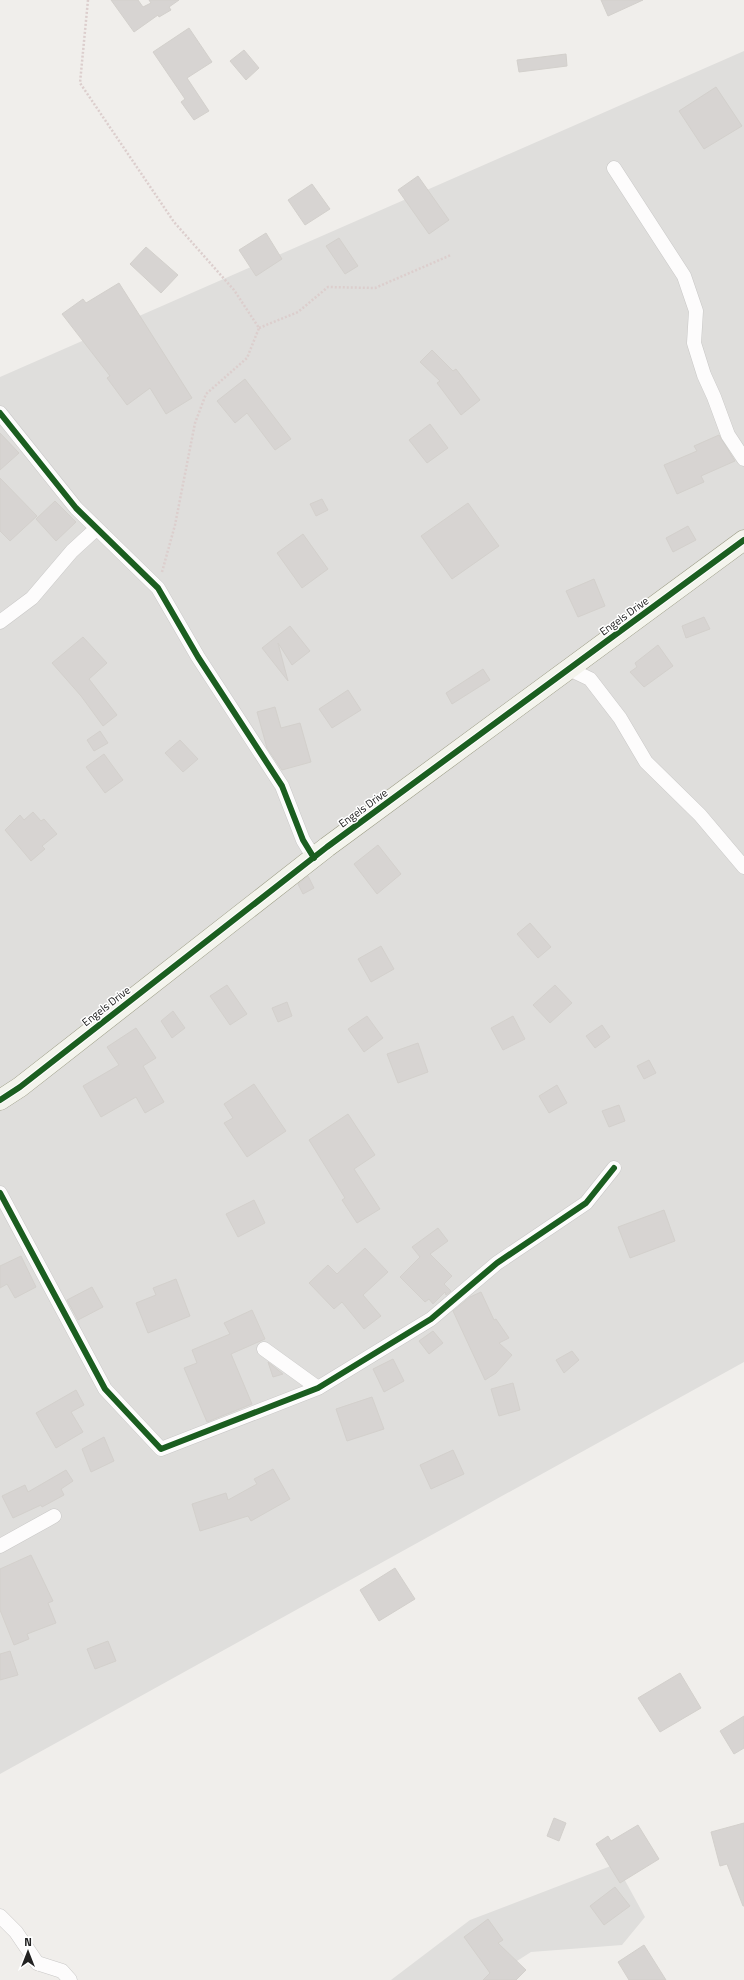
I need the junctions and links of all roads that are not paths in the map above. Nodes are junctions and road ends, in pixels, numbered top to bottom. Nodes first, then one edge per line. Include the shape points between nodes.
1 (614, 168) dead end
2 (0, 413) edge
3 (744, 458) edge
4 (96, 529) junction
5 (744, 540) edge
6 (0, 622) edge
7 (569, 669) junction
8 (314, 858) junction
9 (744, 866) edge
10 (0, 1100) edge
11 (614, 1168) dead end
12 (0, 1193) edge
13 (264, 1349) dead end
14 (318, 1388) junction
15 (54, 1516) dead end
16 (0, 1546) edge
17 (0, 1916) edge
18 (70, 1980) edge

1 - 3 street via 684,276 696,311 694,343 704,376 728,435
2 - 4 street via 76,508
4 - 6 street via 72,551 32,598
4 - 8 street via 158,588 198,657 282,786
5 - 7 street, Engels Drive
7 - 8 street, Engels Drive
7 - 9 street via 590,679 620,718 646,762 700,815
8 - 10 street, Engels Drive
11 - 14 street via 586,1203 497,1263 430,1319
12 - 14 street via 105,1389 160,1449
13 - 14 street
15 - 16 street
17 - 18 street via 16,1932 36,1962 62,1971

